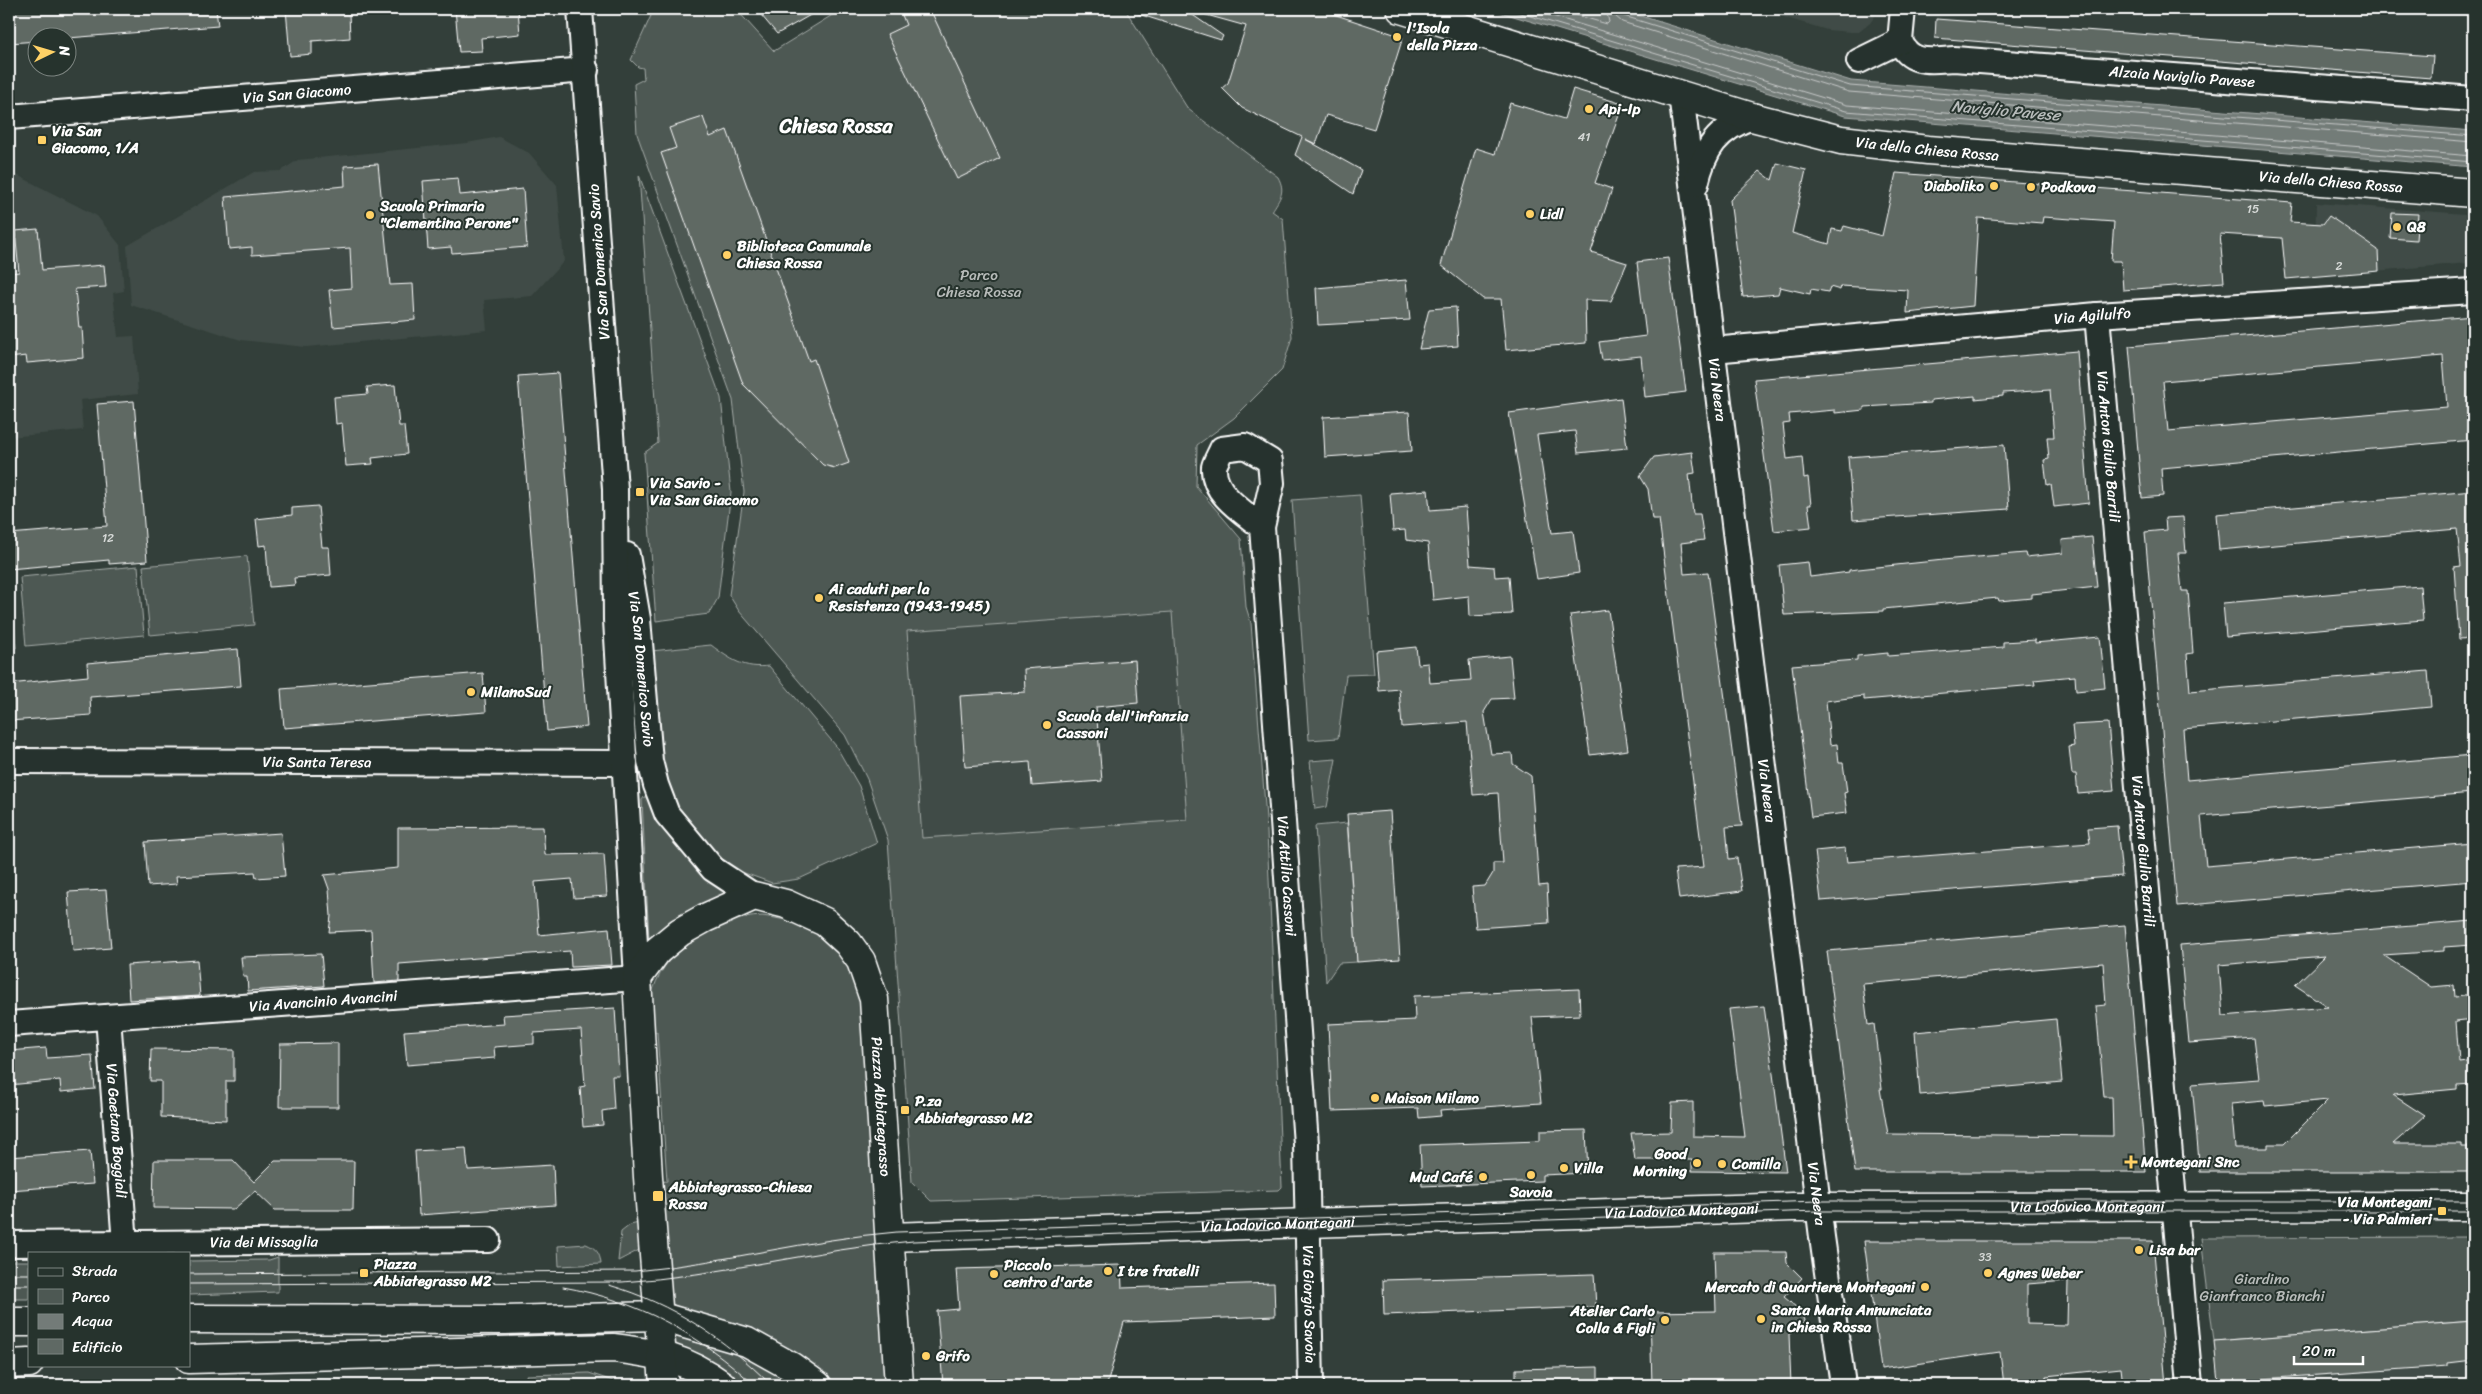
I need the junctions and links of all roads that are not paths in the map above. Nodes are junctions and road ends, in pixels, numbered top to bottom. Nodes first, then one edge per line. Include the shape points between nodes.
1 (580, 9) edge
2 (589, 9) edge
3 (1401, 9) edge
4 (1903, 9) edge
5 (582, 36) junction
6 (1900, 41) junction
7 (1859, 61) dead end
8 (586, 70) junction
9 (1681, 94) junction
10 (2473, 99) edge
11 (9, 117) edge
12 (1752, 117) junction
13 (2473, 193) edge
14 (1694, 196) junction
15 (2473, 291) edge
16 (2097, 315) junction
17 (1713, 350) junction
18 (615, 489) junction
19 (1262, 527) dead end
20 (9, 761) edge
21 (650, 761) joint
22 (625, 762) junction
23 (754, 896) junction
24 (637, 978) junction
25 (108, 1017) junction
26 (9, 1024) edge
27 (2174, 1206) junction
28 (2473, 1206) edge
29 (1818, 1207) junction
30 (1306, 1223) junction
31 (890, 1236) junction
32 (488, 1240) dead end
33 (9, 1244) edge
34 (125, 1244) junction
35 (658, 1316) junction
36 (190, 1319) edge
37 (9, 1322) edge
38 (28, 1322) edge
39 (660, 1354) junction
40 (190, 1359) edge
41 (28, 1363) edge
42 (9, 1364) edge
43 (664, 1385) edge
44 (722, 1385) edge
45 (817, 1385) edge
46 (899, 1385) edge
47 (1311, 1385) edge
48 (1843, 1385) edge
49 (2190, 1385) edge

1 - 5 street, Via San Domenico Savio
2 - 5 street, Via San Domenico Savio
3 - 9 street, Via della Chiesa Rossa
4 - 6 street
5 - 8 street, Via San Domenico Savio
6 - 7 street
6 - 10 street, Alzaia Naviglio Pavese via 1908,52 1930,62 1954,60
8 - 11 street, Via San Giacomo
8 - 18 street, Via San Domenico Savio
9 - 12 street, Via della Chiesa Rossa
9 - 14 street, Via Neera
12 - 13 street, Via della Chiesa Rossa via 1841,140 1884,146
12 - 14 street, Via Neera via 1726,128 1710,147 1701,164
14 - 17 street, Via Neera
15 - 16 street, Via Agilulfo
16 - 17 street, Via Agilulfo
16 - 27 street, Via Anton Giulio Barrili
17 - 29 street, Via Neera
18 - 21 street, Via San Domenico Savio via 638,619
18 - 22 street, Via San Domenico Savio via 616,620
19 - 30 street, Via Attilio Cassoni via 1305,1134
20 - 22 street, Via Santa Teresa
21 - 23 street, Piazza Abbiategrasso via 667,814 713,869
22 - 24 street
23 - 24 street via 680,932 657,951
23 - 31 street, Piazza Abbiategrasso via 786,904 825,922 861,960 869,980 874,999
24 - 25 street, Via Avancinio Avancini
24 - 35 street
25 - 26 street, Via Avancinio Avancini
25 - 34 street, Via Gaetano Boggiali
27 - 28 street, Via Lodovico Montegani
27 - 29 street, Via Lodovico Montegani
27 - 49 street, Via Anton Giulio Barrili
29 - 30 street, Via Lodovico Montegani
29 - 48 street, Via Neera
30 - 31 street, Via Lodovico Montegani
30 - 47 street, Via Giorgio Savoia
31 - 46 street, Piazza Abbiategrasso
32 - 34 street, Via dei Missaglia
33 - 34 street, Via dei Missaglia
35 - 36 street via 505,1320
35 - 39 street
35 - 45 street via 747,1342
37 - 38 street
39 - 40 street via 613,1348 578,1348
39 - 43 street
39 - 44 street via 699,1368
41 - 42 street

